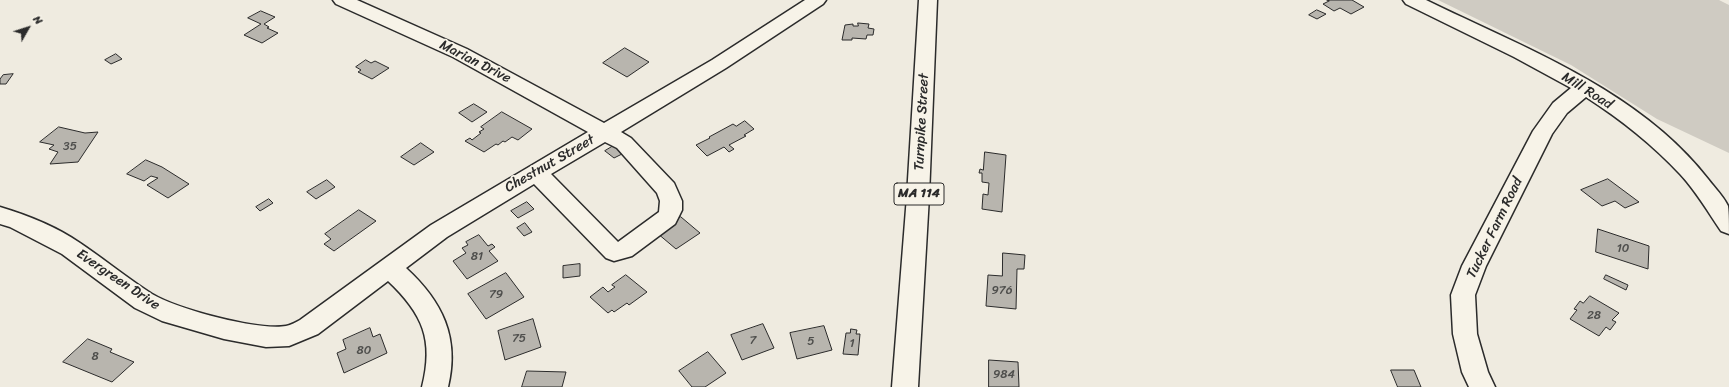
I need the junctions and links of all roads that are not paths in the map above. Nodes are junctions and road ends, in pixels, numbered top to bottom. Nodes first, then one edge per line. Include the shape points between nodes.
1 (342, 0) edge
2 (817, 0) edge
3 (928, 0) edge
4 (1412, 0) edge
5 (1585, 88) junction
6 (604, 133) junction
7 (536, 173) junction
8 (0, 215) edge
9 (1729, 225) edge
10 (389, 268) junction
11 (289, 336) joint
12 (435, 387) edge
13 (905, 387) edge
14 (1482, 387) edge

1 - 6 main road, Marian Drive via 460,53
2 - 6 main road, Chestnut Street via 719,64
3 - 13 main road, Turnpike Street / MA 114
4 - 5 main road, Mill Road via 1482,33
5 - 9 main road, Mill Road via 1646,130 1681,162 1709,194
5 - 14 main road, Tucker Farm Road via 1560,108 1543,131 1474,266 1463,295 1465,334 1475,372
6 - 7 main road, Chestnut Street
6 - 7 main road, Marian Drive via 624,143 666,189 671,201 671,210 667,218 624,250 614,252
7 - 10 main road, Chestnut Street via 439,231
8 - 11 main road, Evergreen Drive via 18,221 70,248 144,301 171,314 224,329 266,337
10 - 11 main road, Chestnut Street via 308,327
10 - 12 main road via 422,301 437,332 440,355

